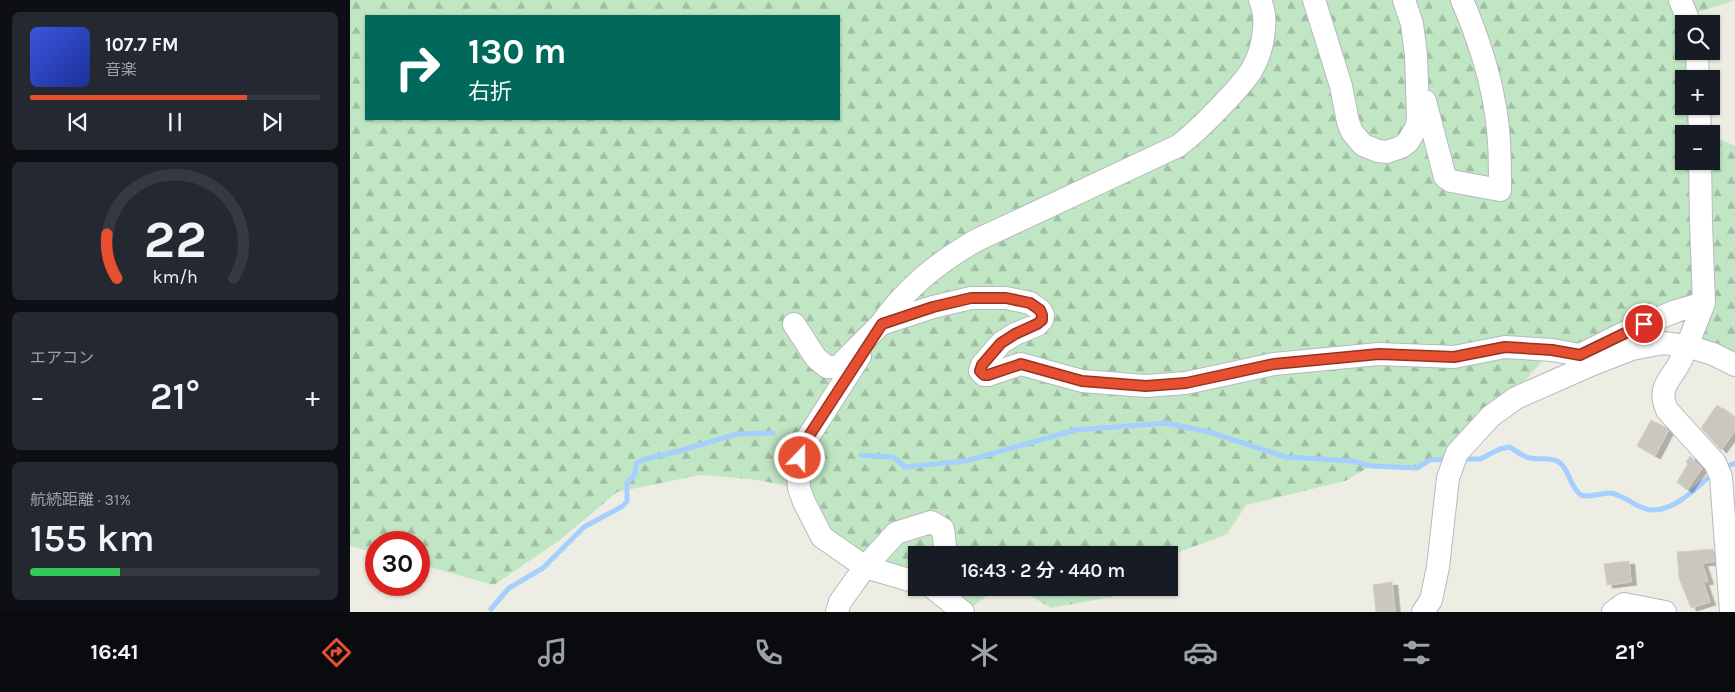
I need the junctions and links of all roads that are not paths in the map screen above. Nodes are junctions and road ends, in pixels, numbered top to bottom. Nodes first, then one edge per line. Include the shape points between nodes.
1 (1260, 0) edge
2 (1314, 0) edge
3 (1404, 0) edge
4 (1462, 0) edge
5 (1680, 0) edge
6 (1686, 15) edge
7 (1417, 94) junction
8 (1700, 170) edge
9 (1704, 303) junction
10 (794, 324) dead end
11 (882, 324) junction
12 (1687, 346) junction
13 (1735, 365) edge
14 (945, 546) edge
15 (865, 567) junction
16 (908, 580) edge
17 (942, 596) edge
18 (836, 612) edge
19 (963, 612) edge
20 (1423, 612) edge
21 (1613, 612) edge
22 (1665, 612) edge
23 (1731, 612) edge

1 - 11 street via 1265,25 1257,62 1195,134 1178,146 975,241 946,258 894,306
2 - 7 street via 1341,86 1348,122 1363,145 1387,152 1408,142 1417,126
3 - 7 street via 1412,24
4 - 7 street via 1481,51 1494,102 1499,135 1500,190 1450,181 1445,177 1424,97
5 - 6 street
8 - 9 street
9 - 11 street via 1628,331 1580,355 1505,347 1454,357 1379,354 1274,364 1186,383 1146,386 1082,381 1021,364 984,375 980,371 982,365 1001,343 1042,320 1040,310 1030,303 1006,298 971,298
9 - 12 street
10 - 11 street via 816,358 827,366 838,367
11 - 15 street via 805,442 798,472 804,502 822,536
12 - 13 street
12 - 20 street via 1663,343 1632,349 1516,398 1491,416 1455,459 1448,478 1436,581 1431,600
12 - 23 street via 1665,384 1663,401 1718,470
14 - 15 street via 943,529 931,522 896,533
15 - 16 street
15 - 18 street
17 - 19 street
21 - 22 street via 1624,604

